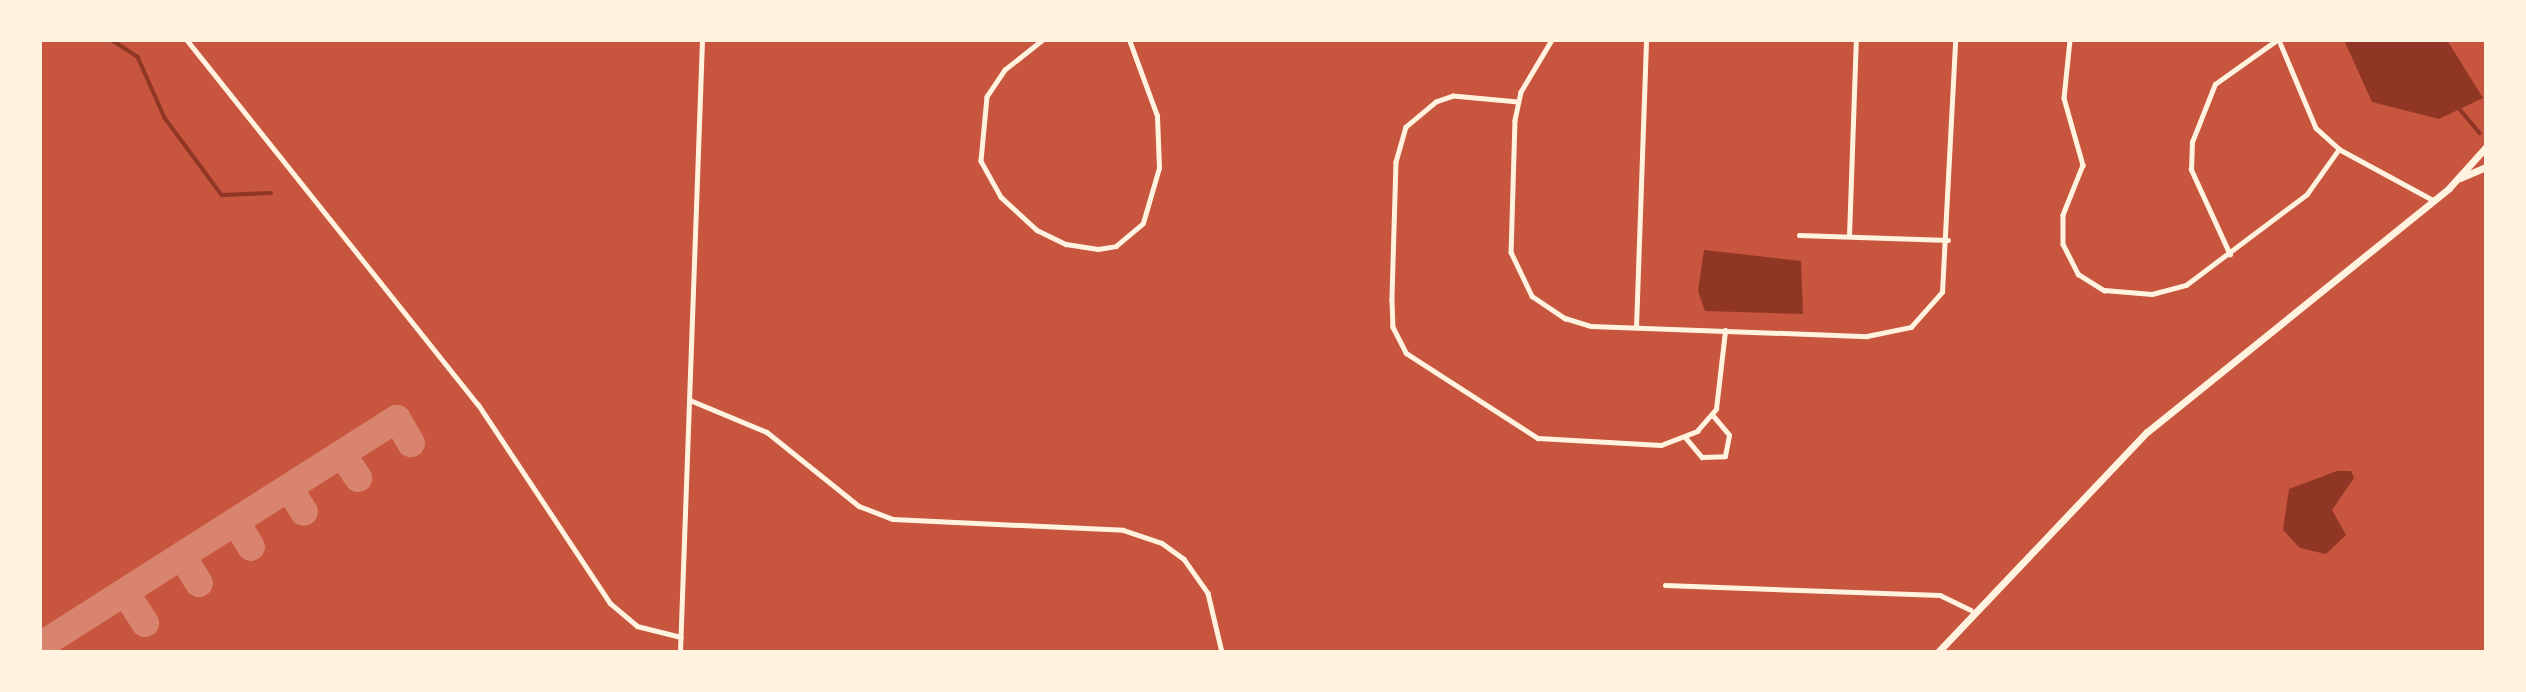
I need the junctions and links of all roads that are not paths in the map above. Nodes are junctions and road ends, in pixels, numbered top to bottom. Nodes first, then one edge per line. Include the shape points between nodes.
1 (187, 40) edge
2 (702, 40) edge
3 (1043, 40) edge
4 (1129, 40) edge
5 (1552, 40) edge
6 (1646, 40) edge
7 (1856, 40) edge
8 (1955, 40) edge
9 (2070, 40) edge
10 (2278, 40) edge
11 (1518, 102) junction
12 (2486, 146) edge
13 (2339, 149) junction
14 (2486, 167) edge
15 (2460, 178) junction
16 (2432, 200) junction
17 (1799, 235) dead end
18 (1849, 236) junction
19 (1948, 240) junction
20 (2230, 255) junction
21 (1636, 328) junction
22 (1725, 331) junction
23 (690, 400) junction
24 (1712, 415) junction
25 (1686, 438) junction
26 (1665, 585) dead end
27 (1971, 610) junction
28 (681, 637) junction
29 (680, 652) edge
30 (1222, 652) edge
31 (1938, 652) edge

1 - 28 street via 478,404 610,603 647,631
2 - 23 street
3 - 4 street via 1005,70 987,97 981,161 1001,197 1037,230 1066,244 1098,249 1116,246 1143,223 1159,168 1157,116
5 - 11 street
6 - 21 street
7 - 18 street
8 - 19 street
9 - 20 street via 2064,98 2083,165 2063,215 2063,244 2078,274 2117,293 2170,291
10 - 13 street via 2309,116
10 - 20 street via 2215,84 2192,142 2191,170
11 - 21 street via 1511,252 1524,286 1565,318
11 - 25 street via 1453,96 1436,102 1406,127 1396,162 1393,327 1406,353 1428,371 1538,438 1661,445
12 - 15 main road
13 - 16 street
13 - 20 street via 2307,194
14 - 15 main road
15 - 16 main road
16 - 27 main road via 2147,432
17 - 18 street
18 - 19 street
19 - 22 street via 1942,292 1911,327 1878,336
21 - 22 street
22 - 24 street via 1724,379
23 - 28 street
23 - 30 street via 767,432 859,506 893,519 1123,530 1162,543 1184,559 1208,593
24 - 25 street
24 - 25 street via 1729,435 1725,456 1702,457
26 - 27 street via 1940,595
27 - 31 main road
28 - 29 street

